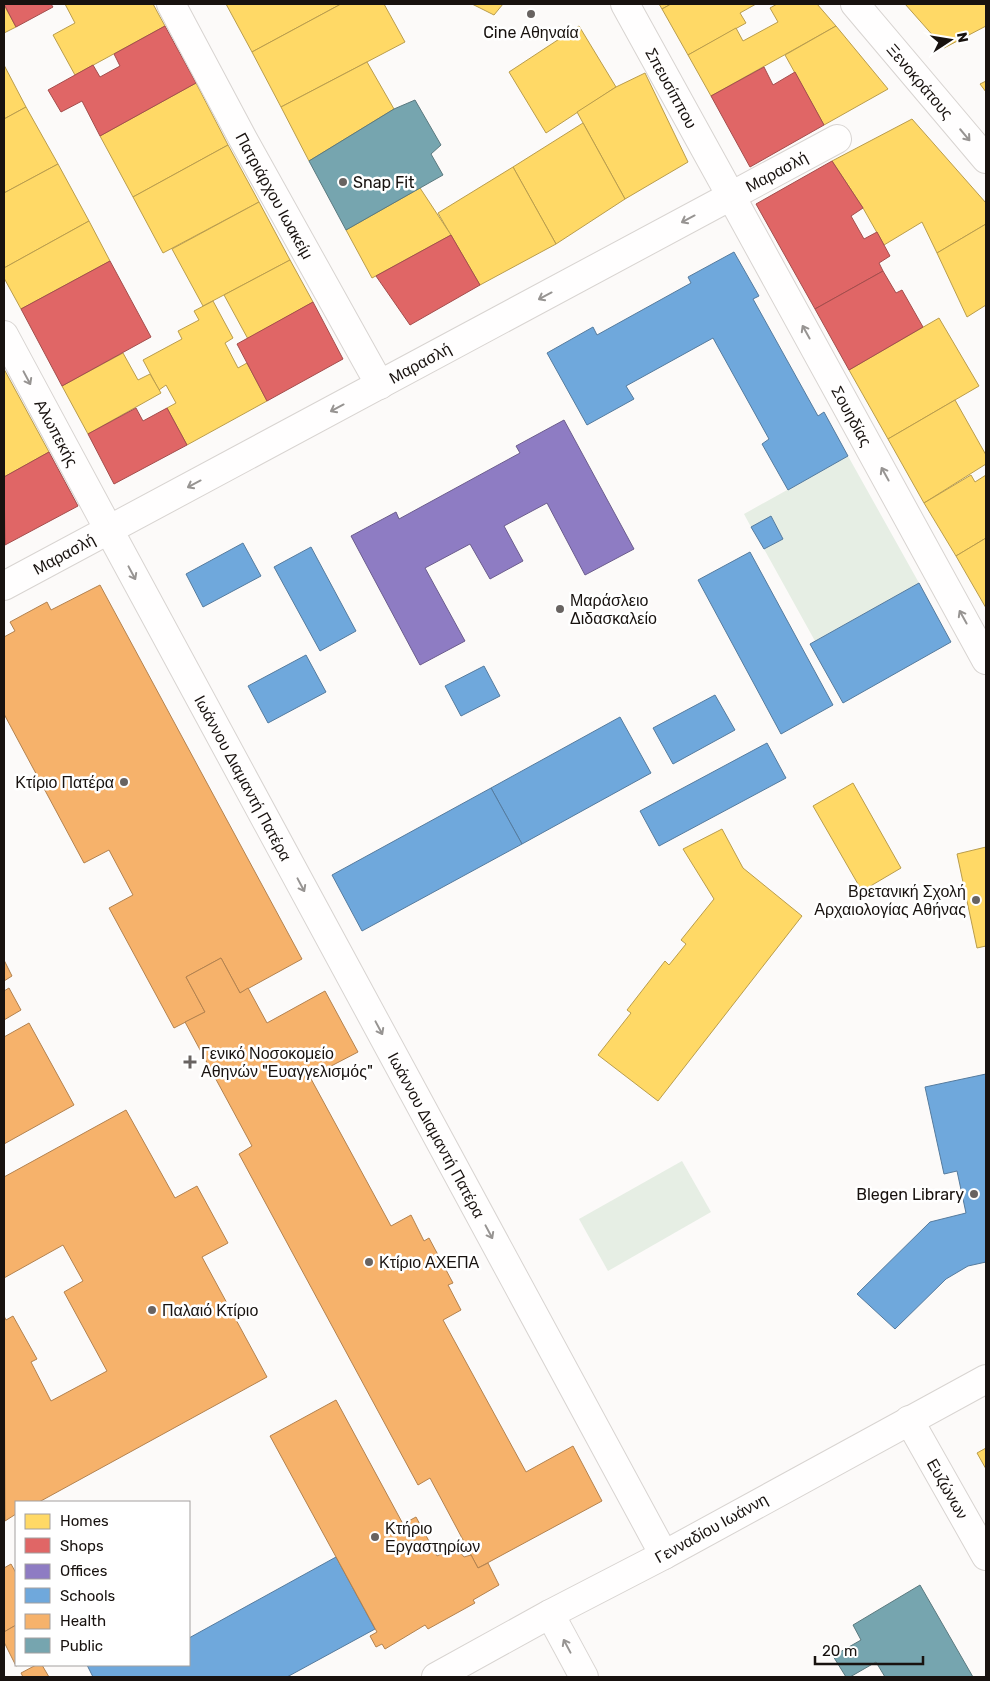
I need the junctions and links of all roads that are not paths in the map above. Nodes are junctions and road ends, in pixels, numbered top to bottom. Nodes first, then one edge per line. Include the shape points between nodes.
1 (170, 4) edge
2 (855, 4) edge
3 (624, 7) edge
4 (837, 139) dead end
5 (986, 159) edge
6 (725, 184) junction
7 (4, 335) edge
8 (380, 385) junction
9 (109, 530) junction
10 (4, 586) edge
11 (986, 660) edge
12 (986, 1379) edge
13 (909, 1420) junction
14 (664, 1555) junction
15 (986, 1556) edge
16 (550, 1614) junction
17 (436, 1677) edge
18 (584, 1677) edge

1 - 8 street, Πατριάρχου Ιωακείμ
2 -> 5 street, Ξενοκράτους
3 - 6 street, Σπευσίππου
4 - 6 street, Μαρασλή
6 -> 8 street, Μαρασλή
11 -> 6 street, Σουηδίας
7 -> 9 street, Αλωπεκής
8 -> 9 street, Μαρασλή
9 - 10 street, Μαρασλή
9 -> 14 street, Ιωάννου Διαμαντή Πατέρα
12 - 13 street, Γενναδίου Ιωάννη
13 - 14 street, Γενναδίου Ιωάννη
13 - 15 street, Ευζώνων
14 - 16 street, Γενναδίου Ιωάννη
16 - 17 street, Γενναδίου Ιωάννη
18 -> 16 street

